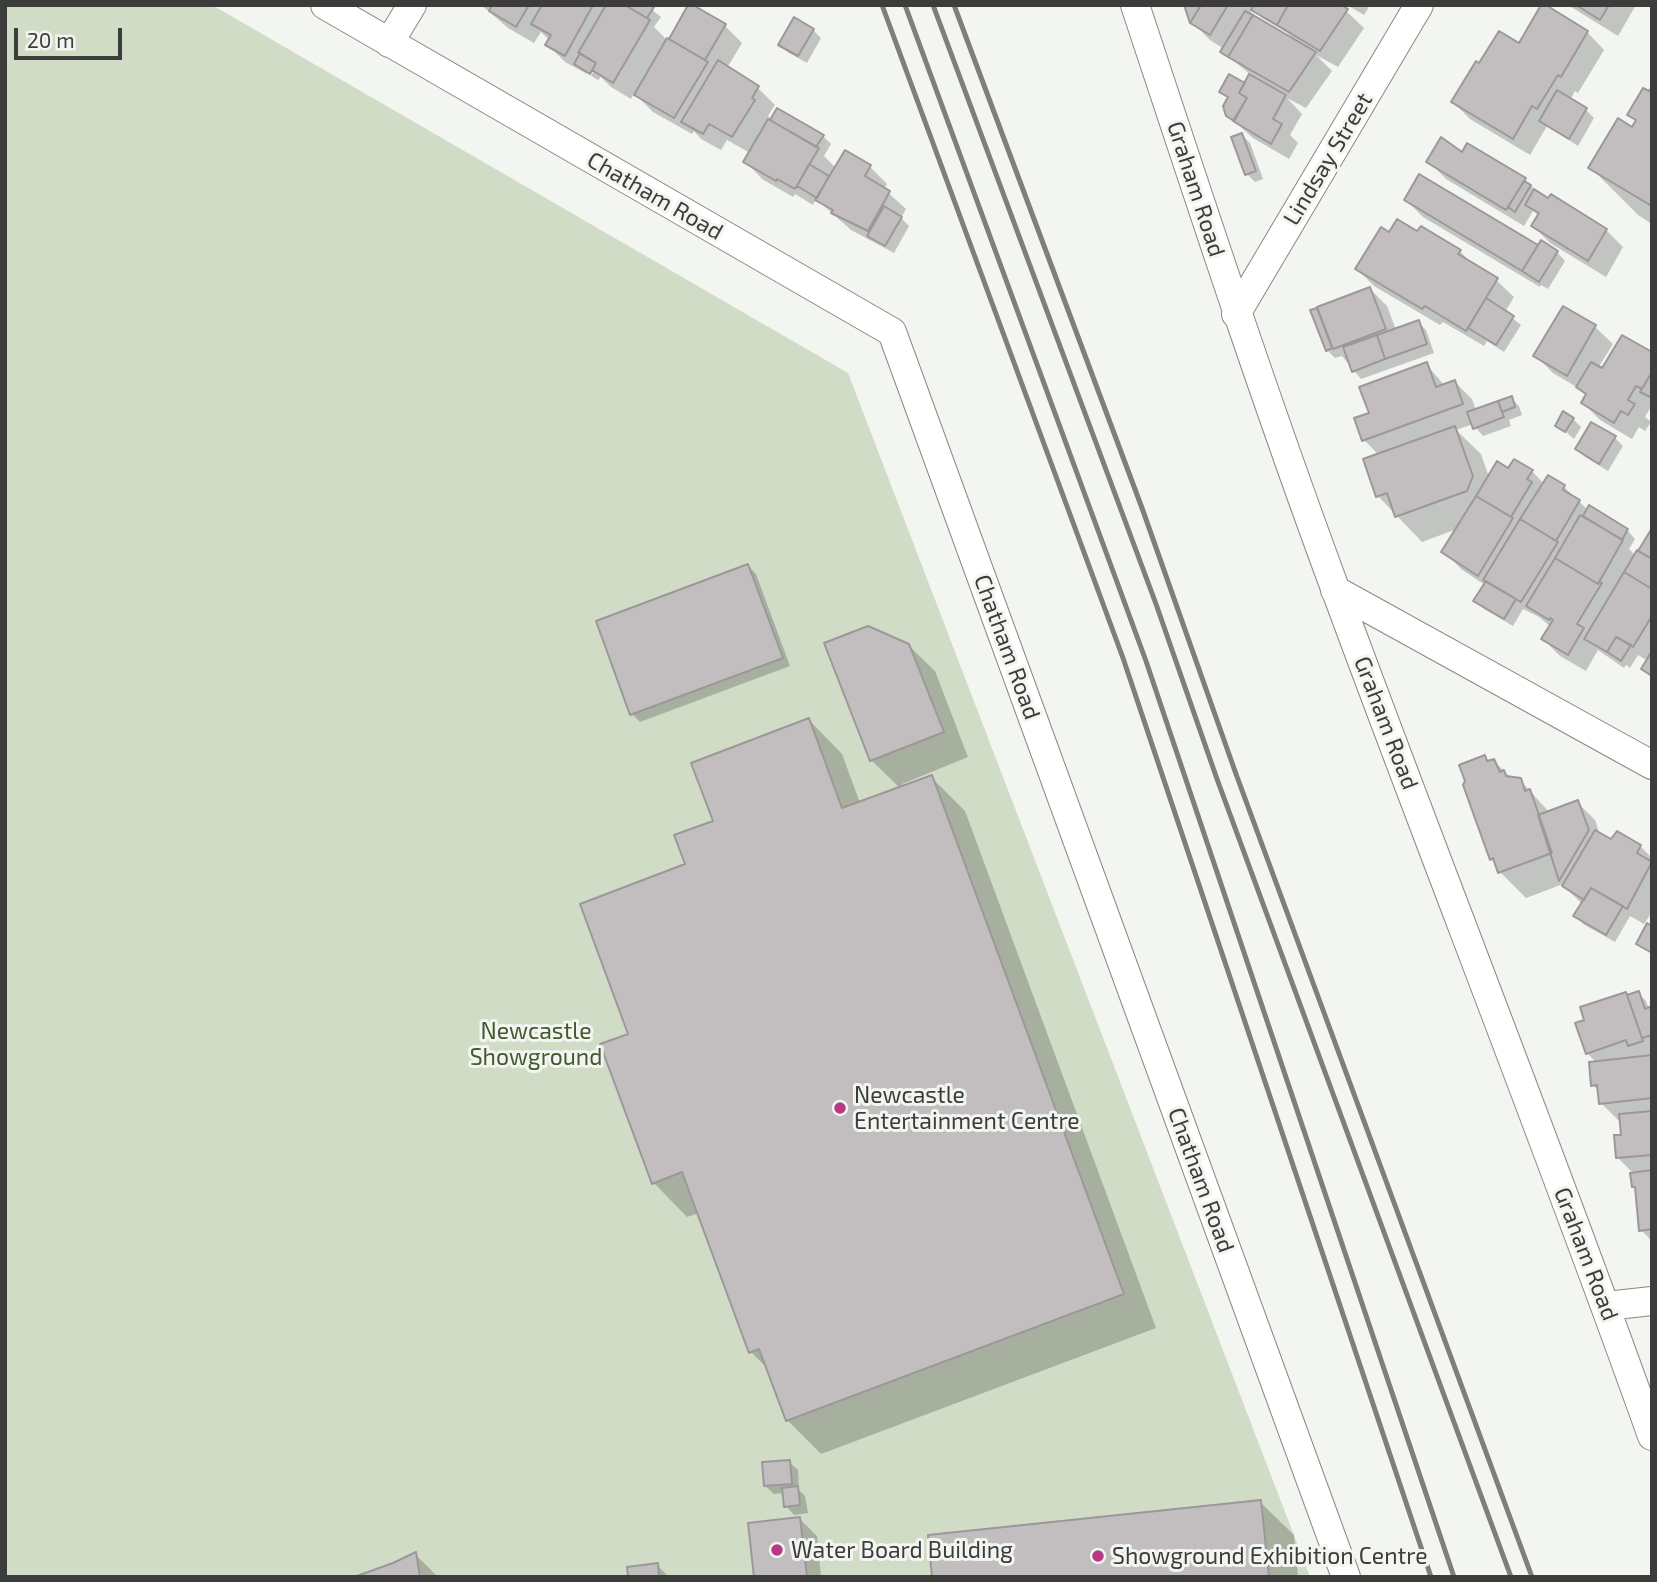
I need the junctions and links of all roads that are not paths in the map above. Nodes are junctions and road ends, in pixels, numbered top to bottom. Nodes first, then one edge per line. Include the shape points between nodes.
1 (325, 5) edge
2 (412, 5) edge
3 (1135, 5) edge
4 (1419, 5) edge
5 (389, 43) junction
6 (1236, 314) junction
7 (1335, 590) junction
8 (1652, 765) edge
9 (1652, 1301) edge
10 (1606, 1306) junction
11 (1652, 1436) edge
12 (1346, 1577) edge

1 - 5 street, Chatham Road
2 - 5 street
3 - 6 street, Graham Road
4 - 6 street, Lindsay Street
5 - 12 street, Chatham Road via 892,332
6 - 7 street, Graham Road
7 - 8 street
7 - 10 street, Graham Road
9 - 10 street
10 - 11 street, Graham Road

